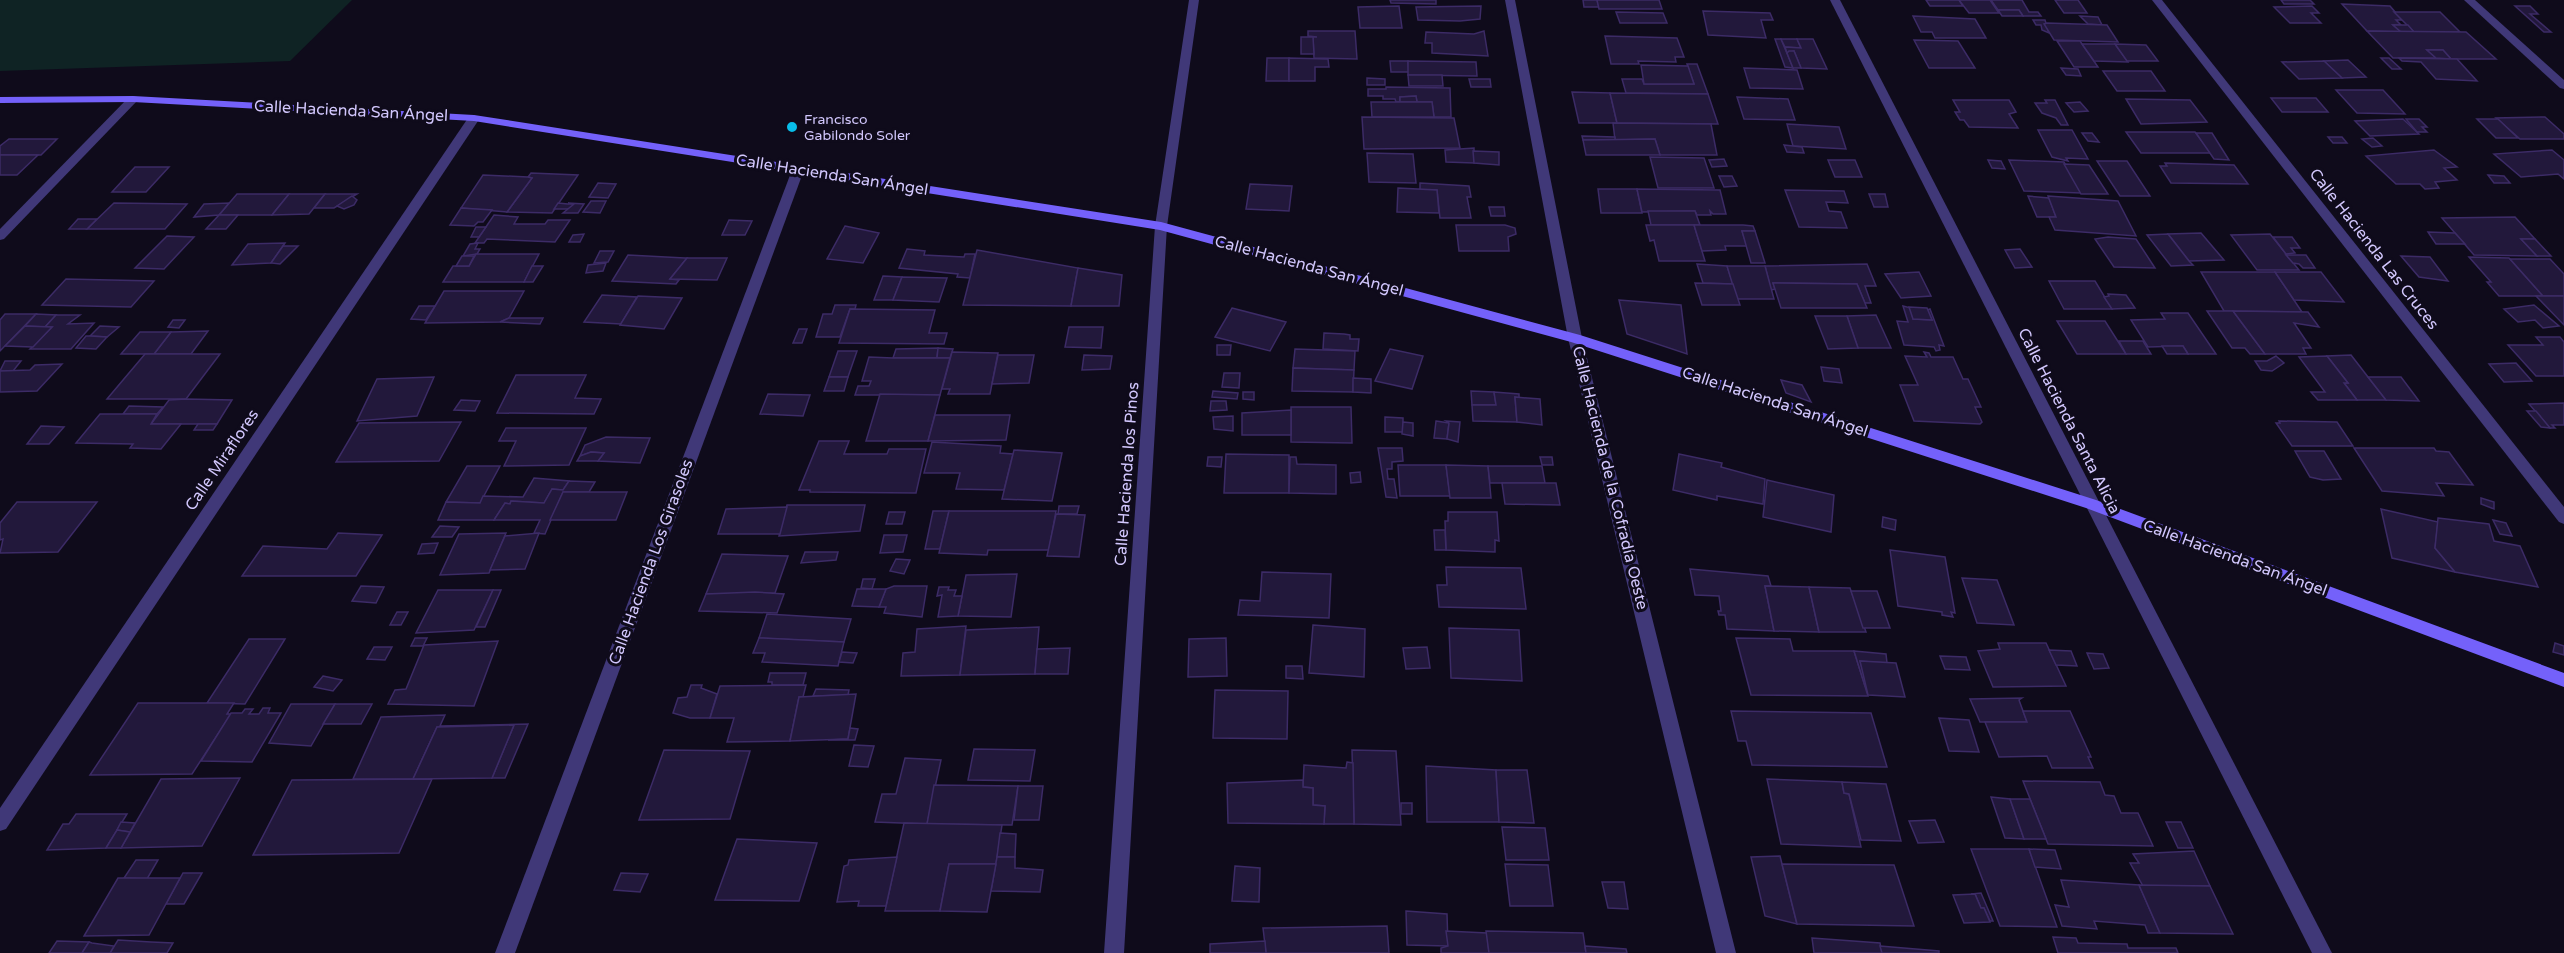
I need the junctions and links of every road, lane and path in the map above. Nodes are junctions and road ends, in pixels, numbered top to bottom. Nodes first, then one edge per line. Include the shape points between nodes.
1 (1194, 0) edge
2 (1510, 0) edge
3 (1836, 0) edge
4 (2157, 0) edge
5 (2469, 0) edge
6 (2564, 86) edge
7 (133, 99) junction
8 (0, 100) edge
9 (474, 118) junction
10 (798, 170) junction
11 (1161, 226) junction
12 (0, 236) edge
13 (1575, 338) junction
14 (2091, 504) junction
15 (2564, 518) edge
16 (2564, 680) edge
17 (0, 823) edge
18 (505, 953) edge
19 (1114, 953) edge
20 (1726, 953) edge
21 (2322, 953) edge

1 - 11 street, Calle Hacienda los Pinos
2 - 13 street, Calle Hacienda de la Cofradía Oeste
3 - 14 street, Calle Hacienda Santa Alicia
4 - 15 street, Calle Hacienda Las Cruces
5 - 6 street
7 - 8 street, Calle Hacienda San Ángel
7 - 9 street, Calle Hacienda San Ángel
7 - 12 street
9 - 10 street, Calle Hacienda San Ángel
9 - 17 street, Calle Miraflores
10 - 11 street, Calle Hacienda San Ángel
10 - 18 street, Calle Hacienda Los Girasoles
11 - 13 street, Calle Hacienda San Ángel
11 - 19 street, Calle Hacienda los Pinos
13 - 14 street, Calle Hacienda San Ángel
13 - 20 street, Calle Hacienda de la Cofradía Oeste
14 - 16 street, Calle Hacienda San Ángel
14 - 21 street, Calle Hacienda Santa Alicia

